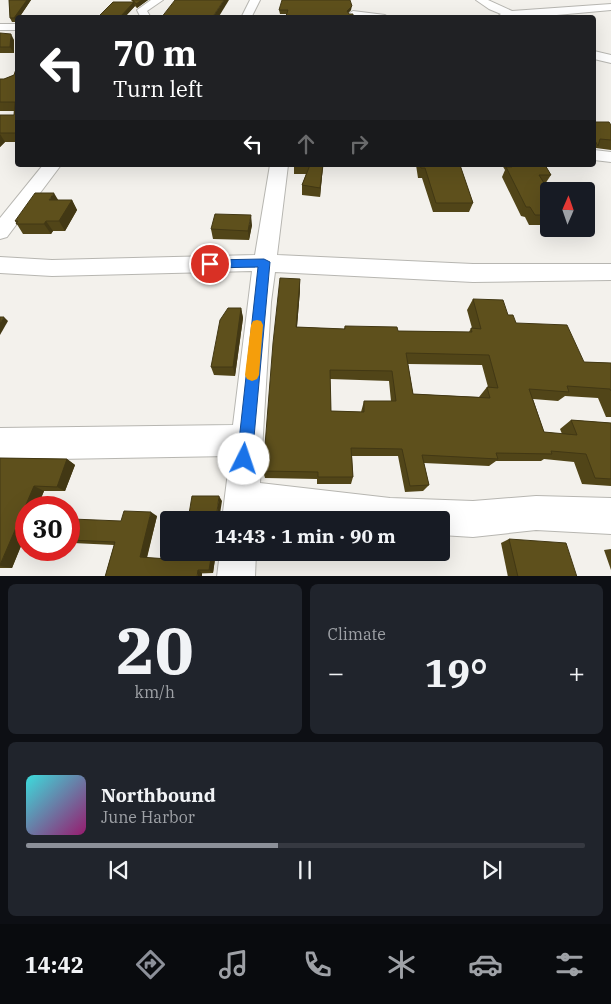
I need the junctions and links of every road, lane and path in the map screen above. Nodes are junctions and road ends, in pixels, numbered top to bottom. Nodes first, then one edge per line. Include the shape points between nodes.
1 (158, 0) edge
2 (255, 0) edge
3 (480, 0) edge
4 (611, 7) edge
5 (353, 12) edge
6 (144, 15) edge
7 (248, 15) edge
8 (369, 15) edge
9 (503, 15) edge
10 (517, 15) edge
11 (0, 27) edge
12 (15, 27) edge
13 (596, 55) edge
14 (611, 59) edge
15 (596, 155) edge
16 (611, 157) edge
17 (50, 167) edge
18 (279, 167) edge
19 (0, 232) edge
20 (264, 262) junction
21 (0, 265) edge
22 (611, 272) edge
23 (246, 440) junction
24 (0, 444) edge
25 (241, 509) edge
26 (611, 516) edge
27 (237, 561) edge
28 (236, 576) edge

1 - 6 street via 142,10
2 - 7 street
3 - 9 street
4 - 10 street
5 - 8 street
11 - 12 street
13 - 14 street
15 - 16 street
17 - 19 street
18 - 20 street
20 - 21 street via 52,268
20 - 22 street via 472,273
20 - 23 street
23 - 24 street
23 - 25 street
25 - 26 street via 473,519 536,513
27 - 28 street

